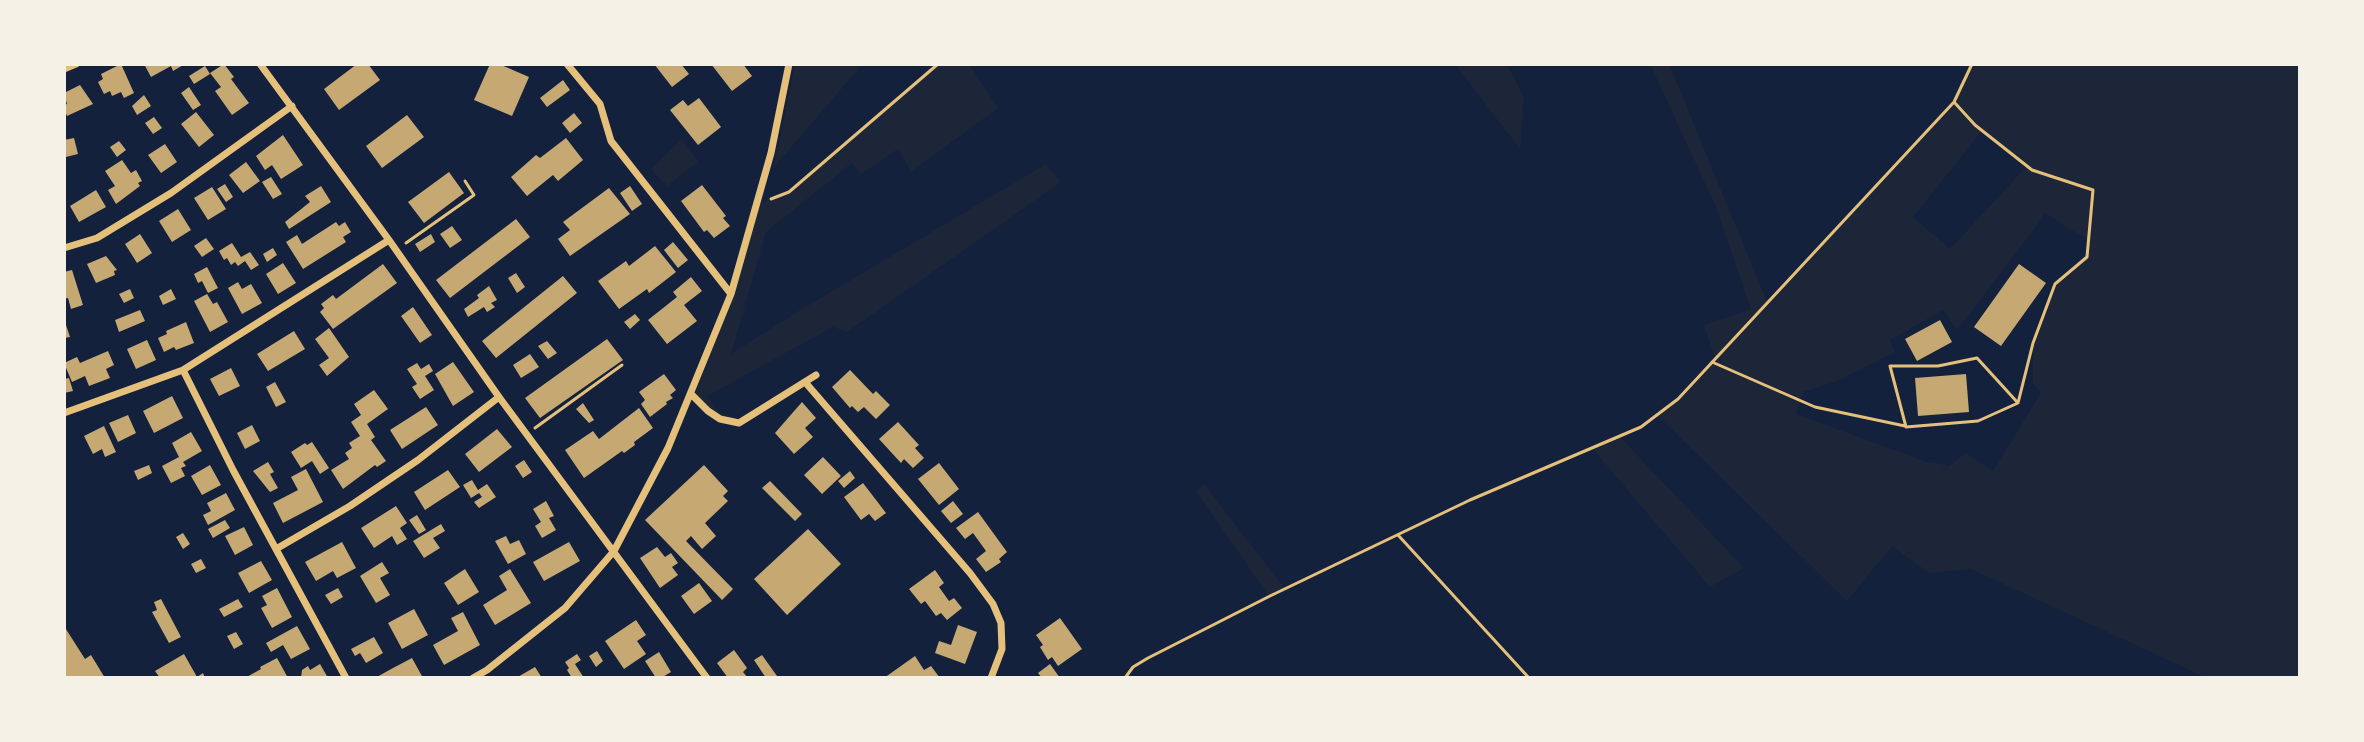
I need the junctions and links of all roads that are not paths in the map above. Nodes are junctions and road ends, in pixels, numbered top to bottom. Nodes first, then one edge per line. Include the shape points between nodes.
1 (76, 64) edge
2 (260, 64) edge
3 (567, 64) edge
4 (789, 64) edge
5 (64, 69) edge
6 (292, 106) junction
7 (389, 240) junction
8 (64, 248) edge
9 (731, 294) junction
10 (183, 370) junction
11 (816, 375) dead end
12 (805, 382) junction
13 (692, 395) junction
14 (499, 397) junction
15 (64, 413) edge
16 (276, 549) junction
17 (614, 551) junction
18 (487, 670) junction
19 (346, 678) edge
20 (473, 678) edge
21 (492, 678) edge
22 (707, 678) edge
23 (991, 678) edge

1 - 5 street
2 - 6 street
3 - 9 street via 600,104 614,145
4 - 9 street via 758,204
6 - 7 street
6 - 8 street via 171,193 97,238
7 - 10 street
7 - 14 street
9 - 13 street
10 - 15 street
10 - 16 street
11 - 12 street
12 - 13 street via 739,423 720,419
12 - 23 street via 993,604 1001,623 1002,649
13 - 17 street
14 - 16 street via 418,460
14 - 17 street
16 - 19 street
17 - 18 street via 565,608
17 - 22 street
18 - 20 street
18 - 21 street

